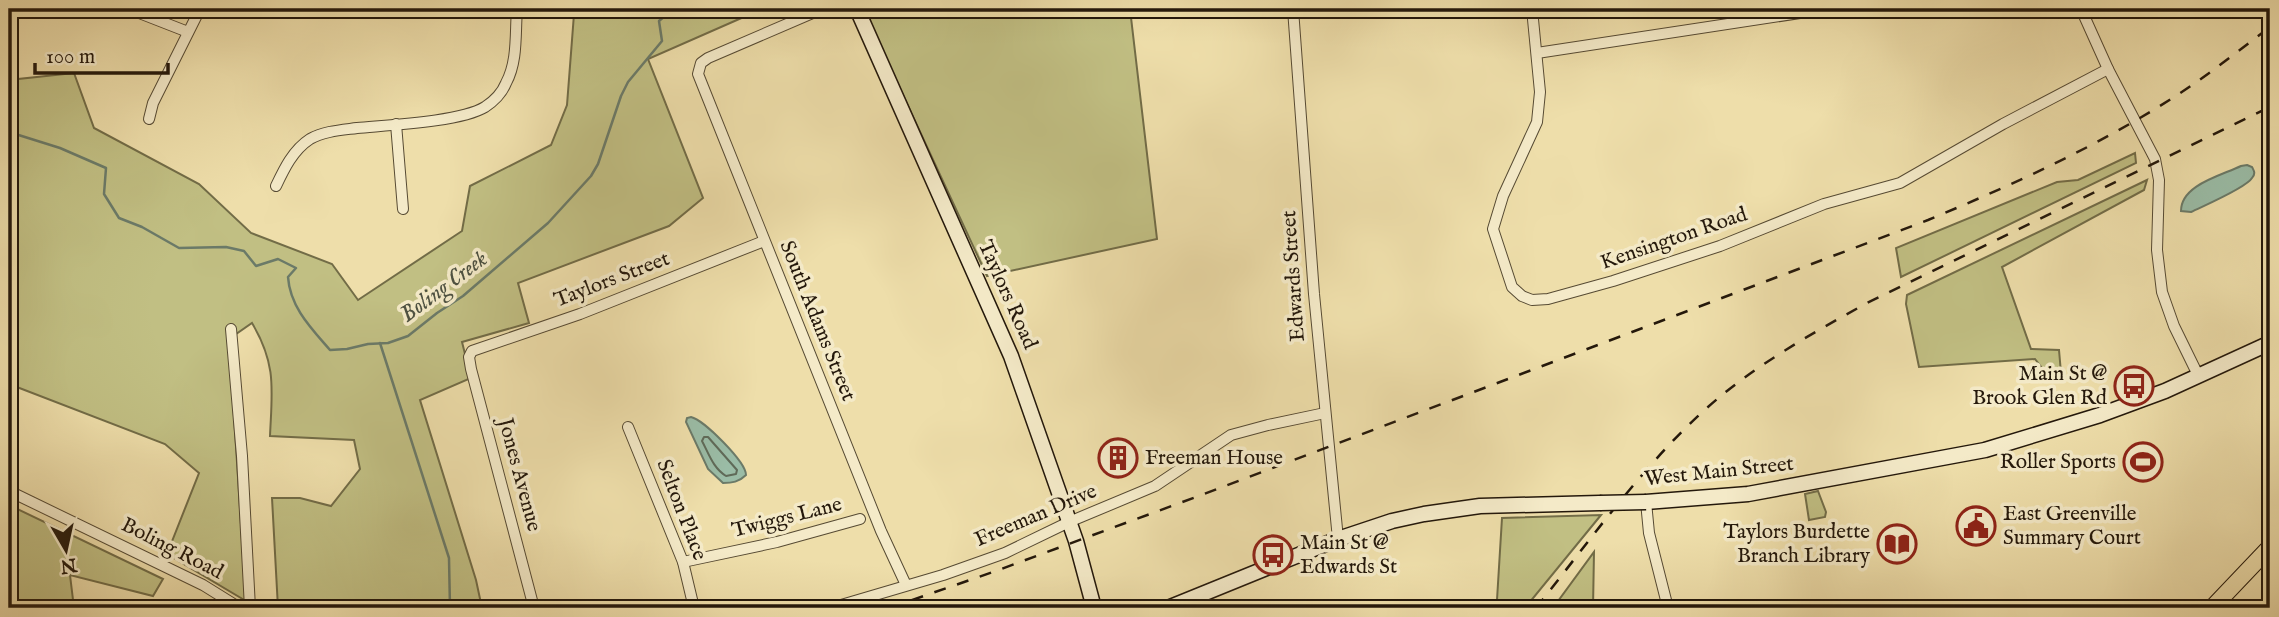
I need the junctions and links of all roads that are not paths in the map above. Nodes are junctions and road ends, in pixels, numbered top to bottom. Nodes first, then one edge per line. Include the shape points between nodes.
1 (35, 9) edge
2 (129, 9) edge
3 (200, 9) edge
4 (517, 9) edge
5 (822, 9) edge
6 (857, 9) edge
7 (1293, 9) edge
8 (1532, 9) edge
9 (1826, 9) edge
10 (2081, 9) edge
11 (9, 13) edge
12 (188, 32) junction
13 (1537, 53) junction
14 (2108, 69) junction
15 (149, 119) dead end
16 (396, 124) junction
17 (276, 187) dead end
18 (403, 209) dead end
19 (764, 241) junction
20 (231, 329) dead end
21 (2270, 343) edge
22 (472, 351) joint
23 (2198, 375) junction
24 (1325, 413) junction
25 (628, 427) dead end
26 (9, 492) edge
27 (1646, 502) junction
28 (860, 519) dead end
29 (1069, 522) junction
30 (1338, 539) junction
31 (2270, 547) edge
32 (683, 562) junction
33 (906, 585) junction
34 (240, 608) edge
35 (250, 608) edge
36 (534, 608) edge
37 (694, 608) edge
38 (831, 608) edge
39 (1094, 608) edge
40 (1168, 608) edge
41 (1668, 608) edge
42 (2212, 608) edge

1 - 11 street
2 - 12 street
3 - 12 street
4 - 16 street via 511,73 494,100 461,115
5 - 19 street, South Adams Street via 708,58 698,69
6 - 29 street, Taylors Road via 1011,356
7 - 24 street, Edwards Street
8 - 13 street, Kensington Road
9 - 13 street
10 - 14 street
12 - 15 street
13 - 14 street, Kensington Road via 1536,122 1493,229 1513,287 1522,296 1541,300 1613,281 1837,200 1900,183
14 - 23 street via 2157,163 2162,292
16 - 17 street via 314,137 289,161
16 - 18 street
19 - 22 street, Taylors Street
19 - 33 street, South Adams Street
20 - 35 street
21 - 23 street, West Main Street
22 - 36 street, Jones Avenue via 471,369
23 - 27 street, West Main Street via 2100,415 1986,449 1748,494
24 - 29 street, Freeman Drive via 1231,435 1155,486
24 - 30 street, Edwards Street
25 - 32 street, Selton Place
26 - 34 street, Boling Road via 203,585
27 - 30 street, West Main Street, bridge via 1506,504 1448,510
27 - 41 street
28 - 32 street, Twiggs Lane
29 - 33 street, Freeman Drive via 1005,553
29 - 39 street, Taylors Road
30 - 40 street, West Main Street
31 - 42 main road
32 - 37 street, Selton Place
33 - 38 street, Freeman Drive

